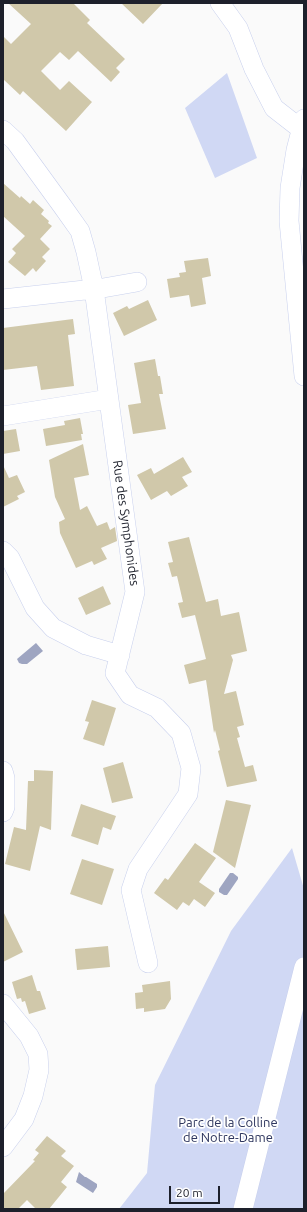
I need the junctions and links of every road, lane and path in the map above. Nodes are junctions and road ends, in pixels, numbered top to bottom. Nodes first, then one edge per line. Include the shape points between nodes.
1 (220, 3) edge
2 (303, 124) edge
3 (3, 130) edge
4 (137, 282) dead end
5 (94, 289) junction
6 (3, 299) edge
7 (304, 376) edge
8 (110, 399) junction
9 (3, 416) edge
10 (3, 551) edge
11 (120, 655) junction
12 (3, 771) edge
13 (3, 812) edge
14 (148, 963) dead end
15 (304, 967) edge
16 (3, 1004) edge
17 (3, 1147) edge
18 (243, 1209) edge

1 - 2 street via 238,28 254,69 274,108
2 - 7 street via 290,188 289,221
3 - 5 street, Rue des Symphonides via 15,142 80,232
4 - 5 street
5 - 6 street
5 - 8 street, Rue des Symphonides
8 - 9 street
8 - 11 street, Rue des Symphonides via 135,592
10 - 11 street via 10,558 35,608 53,628 86,645
11 - 14 street, Rue des Symphonides via 115,673 130,695 157,708 181,733 191,768 188,794 138,869 131,890
12 - 13 street
15 - 18 street
16 - 17 street via 29,1036 38,1054 40,1070 24,1119

